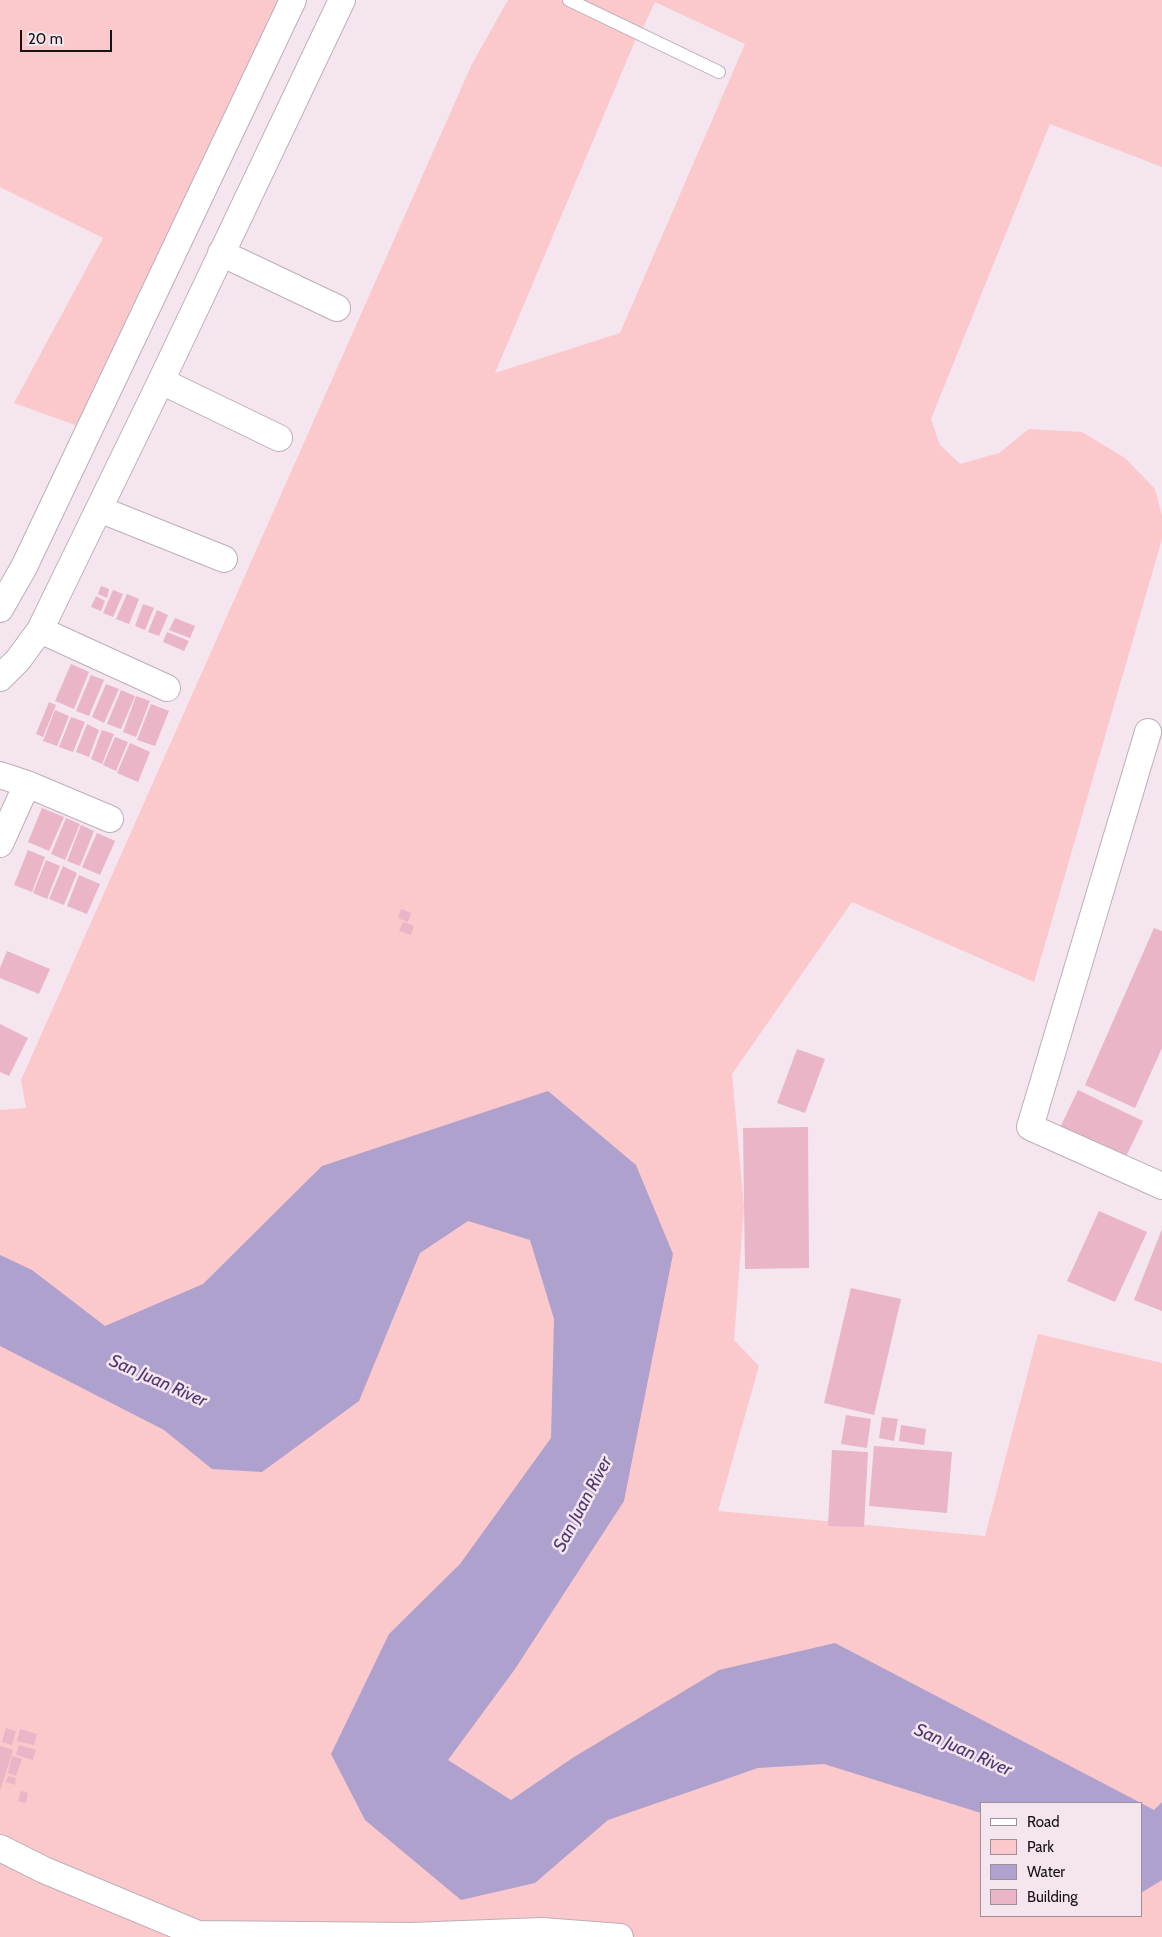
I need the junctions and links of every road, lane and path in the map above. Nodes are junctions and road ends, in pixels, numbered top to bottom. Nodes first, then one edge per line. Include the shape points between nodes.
1 (293, 0) edge
2 (342, 0) edge
3 (568, 0) edge
4 (719, 72) dead end
5 (221, 253) junction
6 (337, 308) dead end
7 (161, 382) junction
8 (279, 438) dead end
9 (100, 508) junction
10 (224, 560) dead end
11 (0, 609) edge
12 (40, 630) junction
13 (0, 678) edge
14 (167, 688) dead end
15 (1148, 732) dead end
16 (0, 775) edge
17 (27, 784) junction
18 (110, 819) dead end
19 (0, 844) edge
20 (1162, 1186) edge
21 (0, 1848) edge
22 (620, 1937) edge

1 - 11 street via 24,567
2 - 5 street
3 - 4 lane
5 - 6 street
5 - 7 street
7 - 8 street
7 - 9 street
9 - 10 street
9 - 12 street
12 - 13 street
12 - 14 street
15 - 20 street via 1030,1127
16 - 17 street
17 - 18 street
17 - 19 street
21 - 22 street via 44,1870 198,1934 411,1936 542,1930

